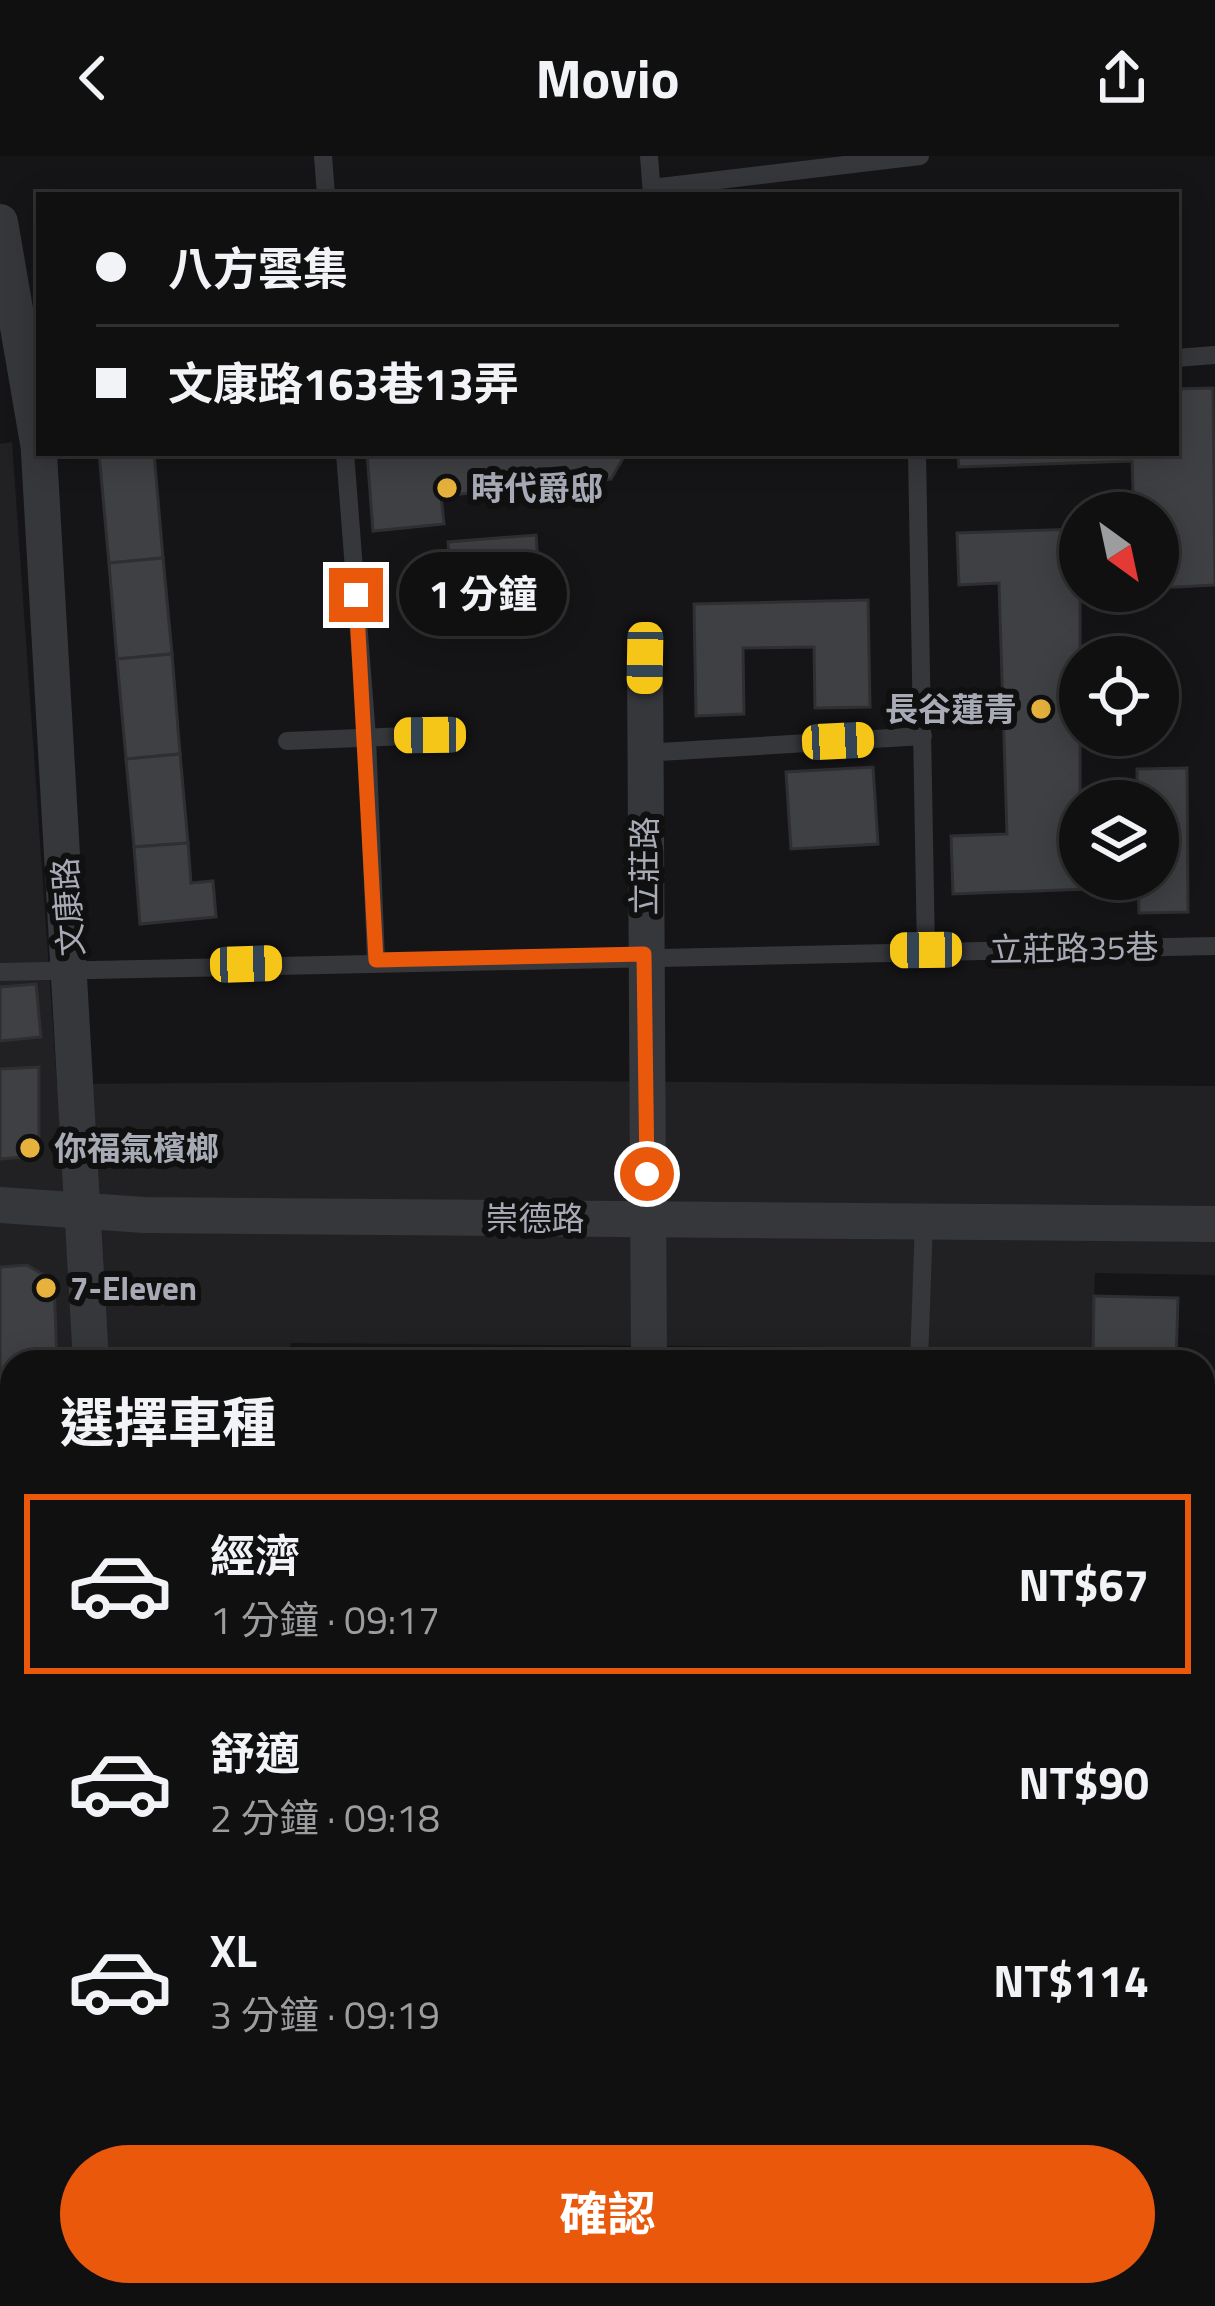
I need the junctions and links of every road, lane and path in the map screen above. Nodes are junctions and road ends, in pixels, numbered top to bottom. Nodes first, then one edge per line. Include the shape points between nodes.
1 (323, 156) edge
2 (649, 156) edge
3 (920, 156) edge
4 (652, 191) edge
5 (326, 192) edge
6 (0, 222) edge
7 (1215, 355) edge
8 (1179, 358) edge
9 (36, 433) edge
10 (39, 456) edge
11 (345, 456) edge
12 (916, 456) edge
13 (645, 658) dead end
14 (430, 735) dead end
15 (367, 736) junction
16 (922, 736) junction
17 (287, 741) dead end
18 (644, 753) junction
19 (1215, 946) edge
20 (926, 950) junction
21 (644, 954) junction
22 (376, 960) junction
23 (72, 970) junction
24 (0, 972) edge
25 (0, 1205) edge
26 (86, 1214) junction
27 (648, 1218) junction
28 (923, 1221) junction
29 (1215, 1223) edge
30 (92, 1350) edge
31 (649, 1350) edge
32 (919, 1350) edge

1 - 5 lane
2 - 4 lane
3 - 4 lane
6 - 9 street, 文康路
7 - 8 lane
10 - 23 street, 文康路
11 - 15 lane
12 - 16 lane
13 - 18 street, 立莊路
14 - 15 lane
15 - 17 lane
15 - 22 lane
16 - 18 lane
16 - 20 lane
18 - 21 street, 立莊路
19 - 20 lane, 立莊路35巷
20 - 21 lane, 立莊路35巷
21 - 22 lane, 立莊路35巷
21 - 27 street, 立莊路
22 - 23 lane, 立莊路35巷
23 - 24 lane, 立莊路35巷
23 - 26 street, 文康路
25 - 26 street, 崇德路
26 - 27 street, 崇德路
26 - 30 street, 文康路
27 - 28 street, 崇德路
27 - 31 street, 立莊路
28 - 29 street, 崇德路
28 - 32 lane

